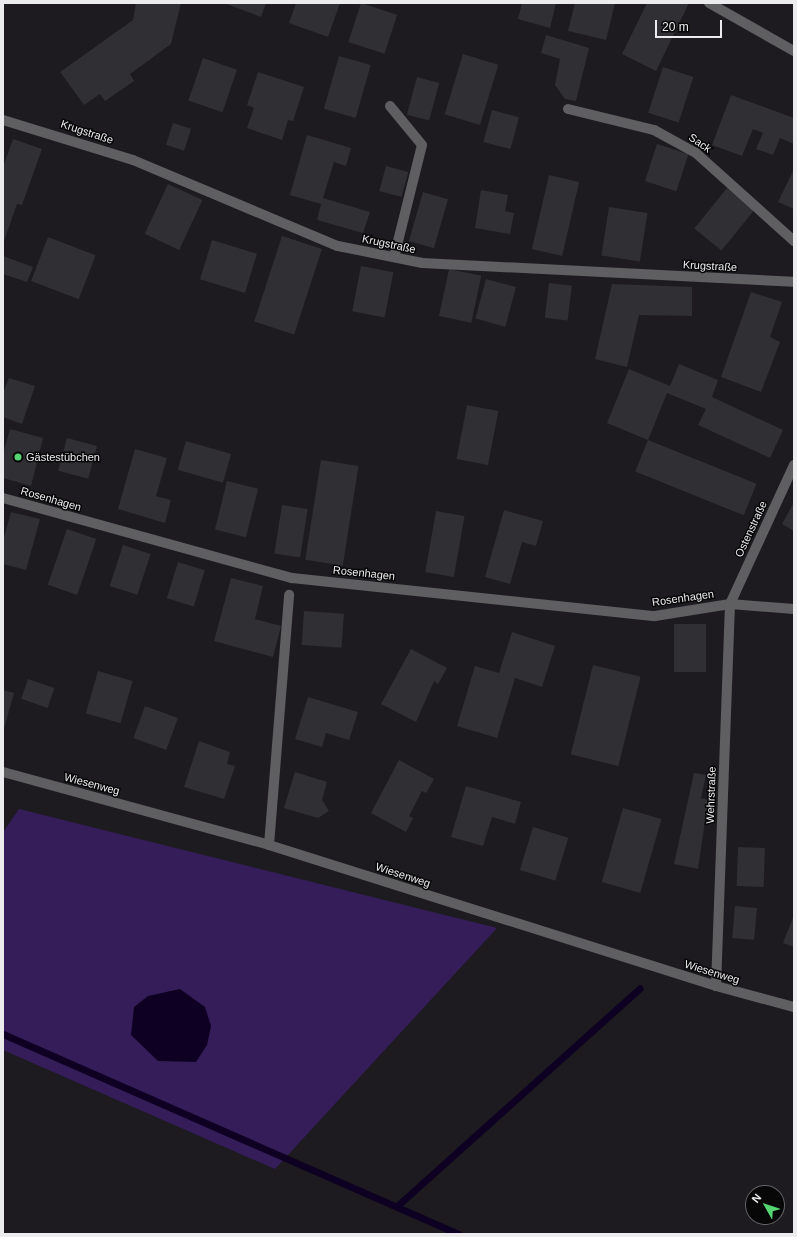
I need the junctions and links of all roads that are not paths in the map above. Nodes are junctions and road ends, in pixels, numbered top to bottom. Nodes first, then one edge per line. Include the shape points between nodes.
1 (708, 3) edge
2 (794, 51) edge
3 (390, 106) dead end
4 (568, 109) dead end
5 (3, 120) edge
6 (794, 241) edge
7 (394, 257) junction
8 (794, 282) edge
9 (794, 465) edge
10 (3, 498) edge
11 (289, 595) dead end
12 (730, 604) junction
13 (794, 609) edge
14 (3, 772) edge
15 (269, 845) junction
16 (716, 986) junction
17 (794, 1007) edge

1 - 2 street
3 - 7 street via 422,145
4 - 6 street, Sack via 654,130 696,153
5 - 7 street, Krugstraße via 133,160 338,246
7 - 8 street, Krugstraße via 422,263
9 - 12 street, Ostenstraße
10 - 12 street, Rosenhagen via 292,578 655,616
11 - 15 street
12 - 13 street, Rosenhagen
12 - 16 street, Wehrstraße
14 - 15 street, Wiesenweg
15 - 16 street, Wiesenweg
16 - 17 street, Wiesenweg

